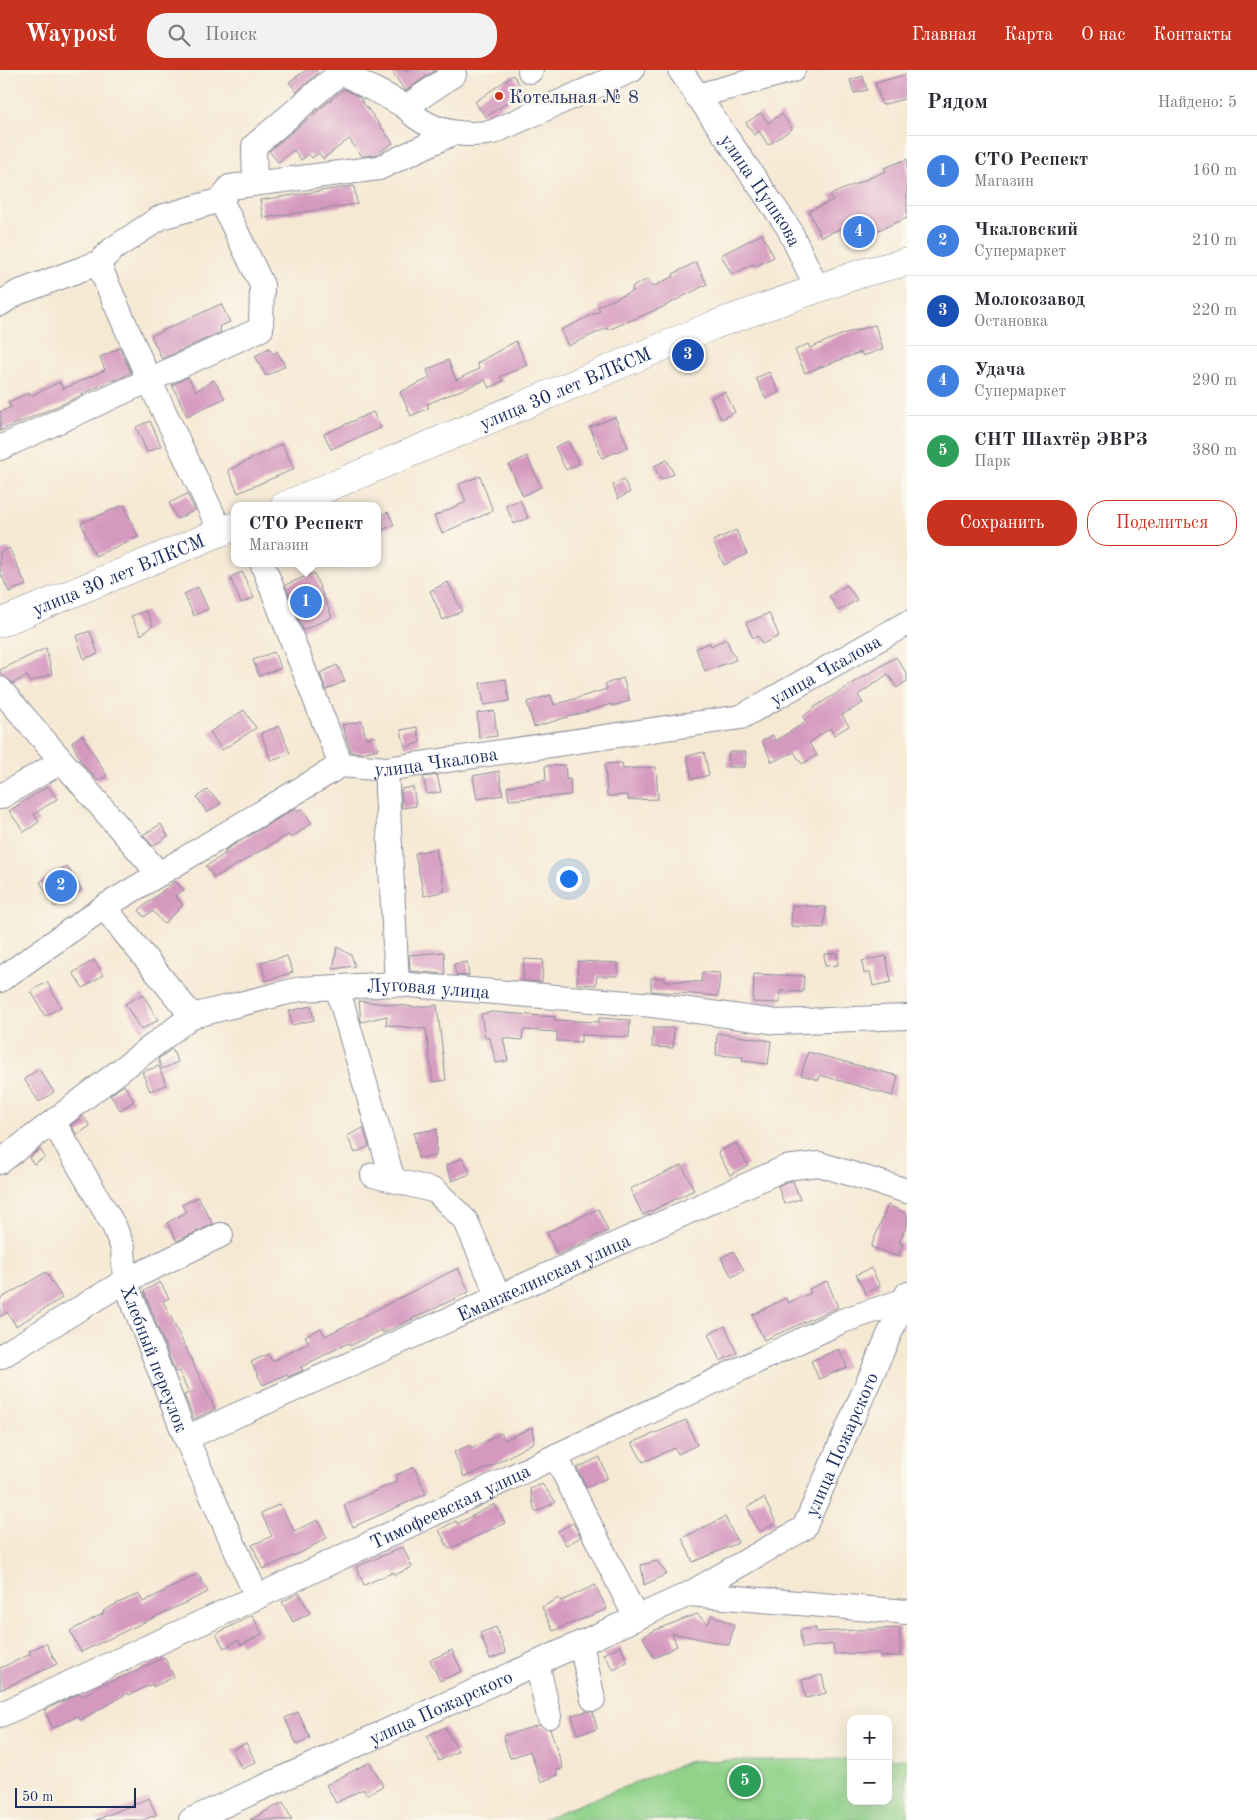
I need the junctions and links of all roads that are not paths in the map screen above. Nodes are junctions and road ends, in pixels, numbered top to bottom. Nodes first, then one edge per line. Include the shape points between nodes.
1 (451, 70) edge
2 (632, 70) edge
3 (680, 70) edge
4 (792, 70) edge
5 (341, 71) edge
6 (697, 96) junction
7 (406, 107) junction
8 (453, 133) junction
9 (255, 182) junction
10 (221, 200) junction
11 (907, 262) edge
12 (98, 263) junction
13 (818, 288) junction
14 (0, 304) edge
15 (149, 380) junction
16 (0, 448) edge
17 (294, 502) edge
18 (228, 529) edge
19 (264, 567) edge
20 (0, 623) edge
21 (907, 623) edge
22 (0, 689) edge
23 (62, 761) junction
24 (341, 765) junction
25 (386, 769) junction
26 (0, 797) edge
27 (159, 874) junction
28 (104, 907) junction
29 (0, 980) edge
30 (397, 984) junction
31 (337, 987) junction
32 (192, 1016) junction
33 (907, 1016) edge
34 (54, 1123) junction
35 (0, 1162) edge
36 (907, 1191) edge
37 (221, 1235) dead end
38 (125, 1282) junction
39 (498, 1296) junction
40 (905, 1297) edge
41 (0, 1357) edge
42 (186, 1438) junction
43 (556, 1457) junction
44 (689, 1594) junction
45 (257, 1597) junction
46 (907, 1612) edge
47 (636, 1618) junction
48 (581, 1643) junction
49 (537, 1662) junction
50 (594, 1699) dead end
51 (0, 1715) edge
52 (550, 1716) dead end
53 (191, 1820) edge

1 - 7 street via 454,74
2 - 8 street via 493,132
3 - 6 street, улица Пушкова
4 - 6 street
5 - 7 street
5 - 9 street via 254,146
6 - 13 street, улица Пушкова via 788,227
7 - 8 street via 432,126
8 - 9 street via 379,168
9 - 10 street via 230,187
10 - 12 street via 162,217 113,249
10 - 15 street via 262,285 261,329
11 - 13 main road, улица 30 лет ВЛКСМ
12 - 14 street via 17,293
12 - 15 street
13 - 17 main road, улица 30 лет ВЛКСМ via 714,325
15 - 16 street
15 - 18 street
18 - 20 main road, улица 30 лет ВЛКСМ
19 - 24 street
21 - 25 street, улица Чкалова via 741,717
22 - 23 street
23 - 26 street
23 - 27 street
24 - 25 street, улица Чкалова
24 - 27 street
25 - 30 street
27 - 28 street
28 - 29 street
28 - 32 street
30 - 31 street, Луговая улица
30 - 33 street, Луговая улица via 652,1005 777,1022
31 - 32 street, Луговая улица via 300,989
31 - 39 street via 383,1177 436,1191 466,1220
32 - 34 street, Луговая улица
34 - 35 street, Луговая улица
34 - 38 street, Хлебный переулок via 114,1226 122,1248
36 - 39 street, Еманжелинская улица via 819,1164 785,1168
37 - 38 street
38 - 41 street
38 - 42 street, Хлебный переулок
39 - 42 street, Еманжелинская улица
40 - 43 street, Тимофеевская улица via 842,1321
40 - 44 street, улица Пожарского via 804,1528
42 - 45 street, Хлебный переулок
43 - 45 street, Тимофеевская улица
43 - 47 street
44 - 46 street, улица Пожарского
44 - 47 street, улица Пожарского
45 - 51 street, Тимофеевская улица
47 - 48 street, улица Пожарского
48 - 49 street, улица Пожарского
48 - 50 street
49 - 52 street
49 - 53 street, улица Пожарского

